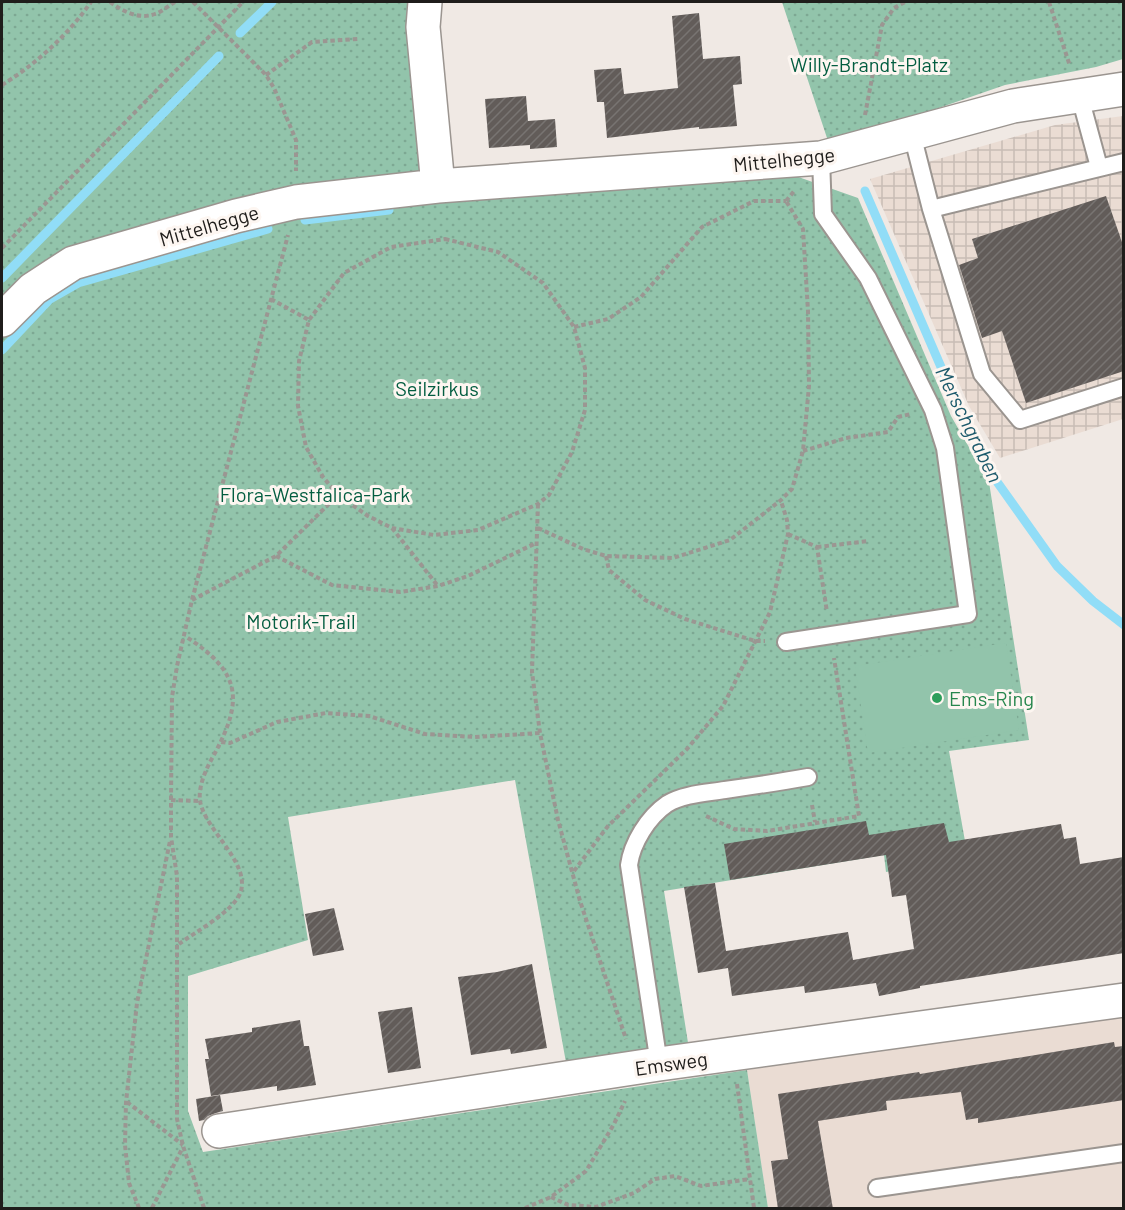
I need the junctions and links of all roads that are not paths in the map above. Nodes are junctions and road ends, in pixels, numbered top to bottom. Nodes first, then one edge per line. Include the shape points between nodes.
1 (425, 2) edge
2 (1124, 89) edge
3 (1080, 97) junction
4 (912, 134) junction
5 (821, 159) junction
6 (1124, 162) edge
7 (1100, 167) junction
8 (438, 186) junction
9 (931, 209) junction
10 (2, 320) edge
11 (1124, 387) edge
12 (786, 642) dead end
13 (808, 777) dead end
14 (1124, 1000) edge
15 (647, 1066) junction
16 (219, 1131) dead end
17 (1124, 1153) edge
18 (876, 1188) dead end

1 - 8 street via 423,27
2 - 3 street, Mittelhegge
3 - 4 street, Mittelhegge via 1012,106
3 - 7 lane
4 - 5 street, Mittelhegge
4 - 9 lane
5 - 8 street, Mittelhegge
5 - 12 lane via 823,213 868,278 933,410 945,448 969,614
6 - 7 lane
7 - 9 lane
8 - 10 street, Mittelhegge via 296,202 73,263 33,289
9 - 11 lane via 982,374 1020,420
13 - 15 lane via 688,796 667,804 636,841 629,865
14 - 15 street, Emsweg
15 - 16 street, Emsweg
17 - 18 lane

